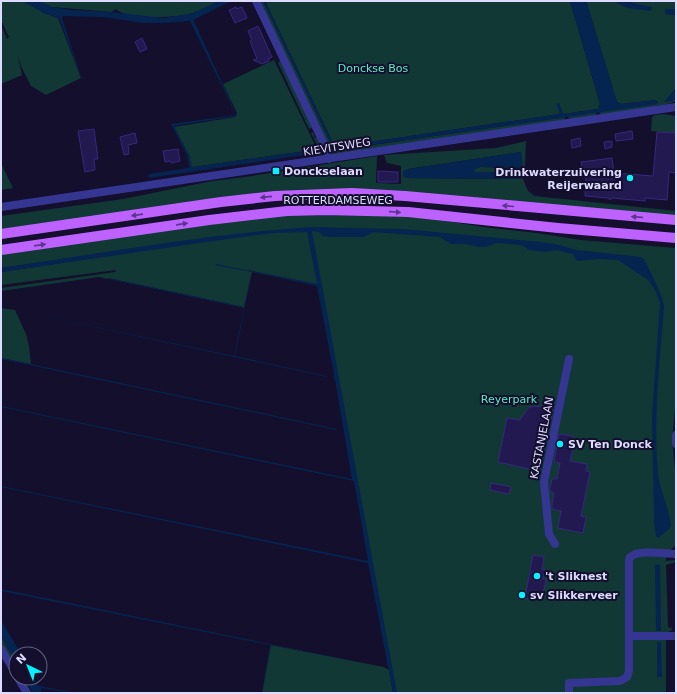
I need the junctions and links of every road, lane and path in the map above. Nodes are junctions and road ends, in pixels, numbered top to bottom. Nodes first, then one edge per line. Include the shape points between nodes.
1 (256, 1) edge
2 (676, 107) edge
3 (329, 159) junction
4 (1, 207) edge
5 (676, 220) edge
6 (1, 234) edge
7 (676, 238) edge
8 (1, 250) edge
9 (569, 359) dead end
10 (676, 435) edge
11 (676, 444) edge
12 (555, 544) dead end
13 (676, 548) edge
14 (661, 553) junction
15 (676, 554) edge
16 (630, 636) junction
17 (676, 636) edge
18 (1, 649) edge
19 (8, 661) edge
20 (569, 693) edge

1 - 3 street
2 - 3 street, KIEVITSWEG
3 - 4 street, KIEVITSWEG
5 -> 6 main road, ROTTERDAMSEWEG via 352,193 275,196 221,202
8 -> 7 main road, ROTTERDAMSEWEG via 209,220 287,211 326,210 408,212
9 - 12 street, KASTANJELAAN via 544,482 549,534
10 - 11 street
13 - 14 street
14 - 15 street
14 - 16 street via 637,554 630,557
16 - 17 street
16 - 20 street via 627,677 620,681 569,683
18 - 19 street

